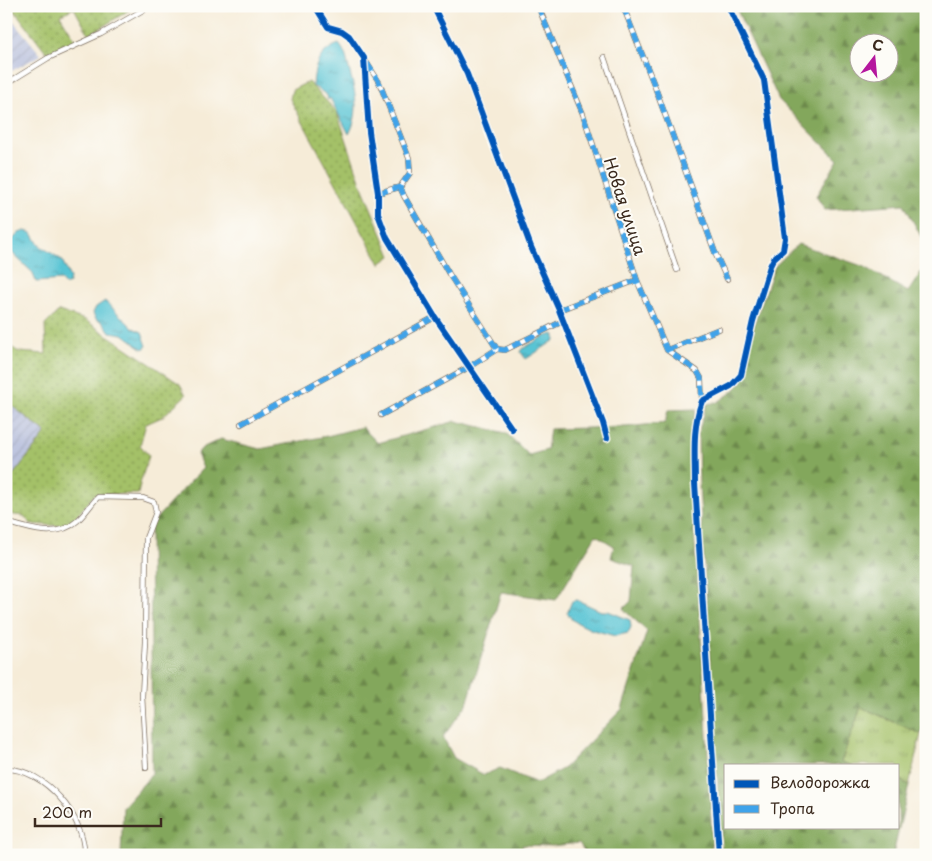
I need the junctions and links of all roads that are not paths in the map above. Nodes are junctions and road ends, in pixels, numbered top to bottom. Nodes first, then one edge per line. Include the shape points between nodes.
1 (150, 6) edge
2 (315, 6) edge
3 (432, 6) edge
4 (538, 6) edge
5 (623, 6) edge
6 (728, 6) edge
7 (604, 57) dead end
8 (364, 58) junction
9 (6, 84) edge
10 (400, 186) junction
11 (378, 193) junction
12 (677, 270) dead end
13 (727, 279) dead end
14 (637, 280) junction
15 (558, 310) junction
16 (435, 317) junction
17 (563, 321) junction
18 (719, 329) dead end
19 (497, 348) junction
20 (666, 350) junction
21 (469, 367) junction
22 (702, 401) junction
23 (381, 415) dead end
24 (241, 424) dead end
25 (512, 429) dead end
26 (607, 438) dead end
27 (6, 522) edge
28 (6, 768) edge
29 (146, 768) dead end
30 (84, 855) edge
31 (719, 855) edge

1 - 9 street via 101,34 48,58
2 - 8 street via 328,27 349,36
3 - 15 street via 467,74 531,247
4 - 14 street, Новая улица via 583,114
5 - 13 street
6 - 22 street via 764,80 785,238 783,250 770,266 752,321 740,375 731,386
7 - 12 street
8 - 10 street via 379,82 409,158 410,173
8 - 11 street via 369,132
10 - 11 street
10 - 19 street via 449,274
11 - 16 street via 378,214 387,238
14 - 15 street
14 - 20 street, Новая улица
15 - 17 street
16 - 21 street
16 - 24 street
17 - 19 street via 505,350
17 - 26 street
18 - 20 street
19 - 21 street
20 - 22 street via 697,371 701,378
21 - 23 street
21 - 25 street
22 - 31 street via 695,436 695,483
27 - 29 street via 54,531 77,521 98,497 143,498 154,502 156,512 146,538 142,696
28 - 30 street via 17,768 41,779 58,795 77,822

